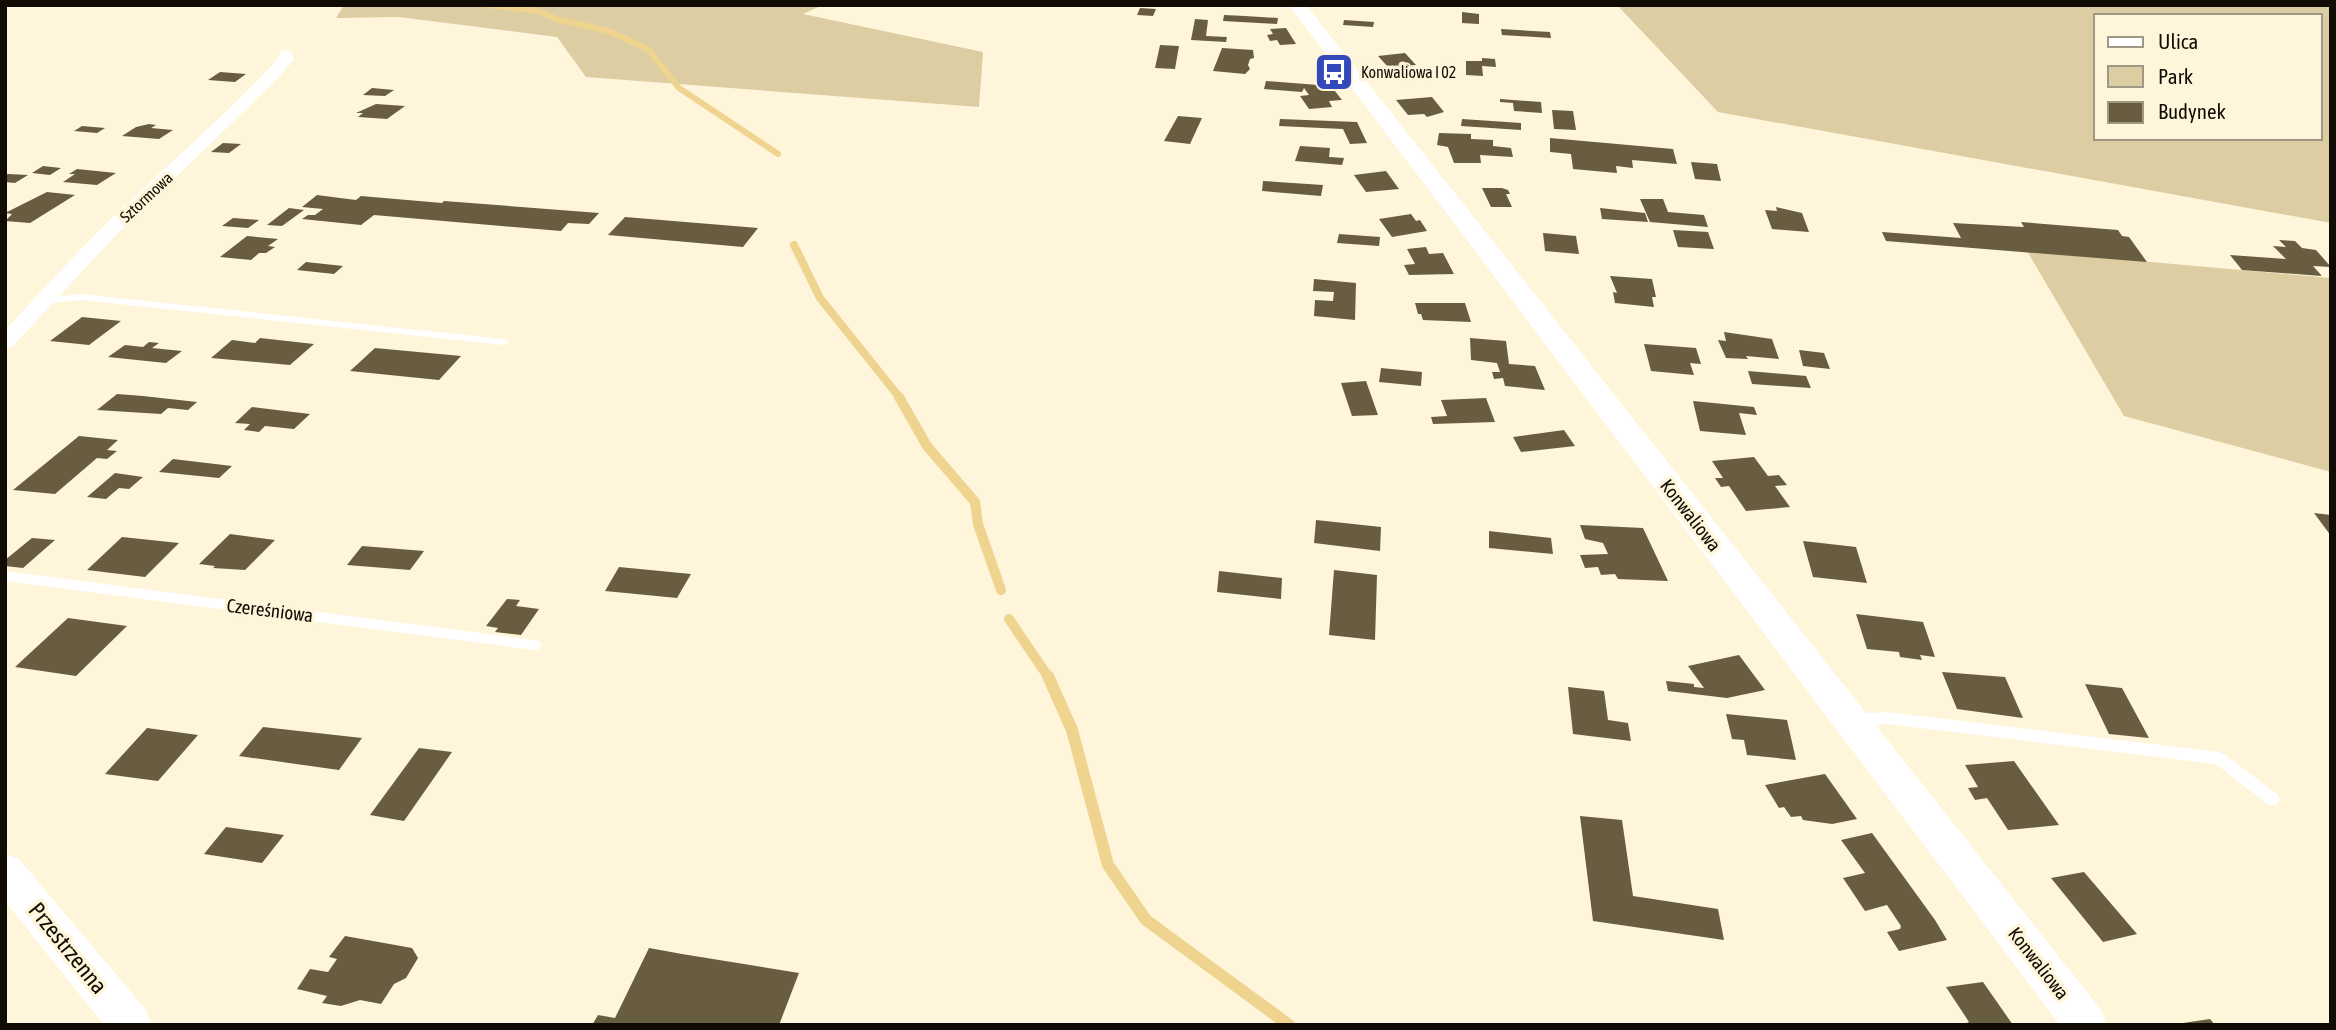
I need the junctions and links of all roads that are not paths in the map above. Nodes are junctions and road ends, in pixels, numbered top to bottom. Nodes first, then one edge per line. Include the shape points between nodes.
1 (1297, 5) edge
2 (286, 54) dead end
3 (44, 301) junction
4 (504, 342) dead end
5 (5, 343) edge
6 (5, 576) edge
7 (534, 645) dead end
8 (1850, 720) junction
9 (2272, 799) dead end
10 (5, 871) edge
11 (131, 1025) edge
12 (2086, 1025) edge

1 - 8 street, Konwaliowa
2 - 3 street, Sztormowa via 273,75 122,219
3 - 4 lane via 81,297
3 - 5 street, Sztormowa
6 - 7 lane, Czereśniowa
8 - 9 lane via 1887,718 2220,758
8 - 12 street, Konwaliowa
10 - 11 street, Przestrzenna

